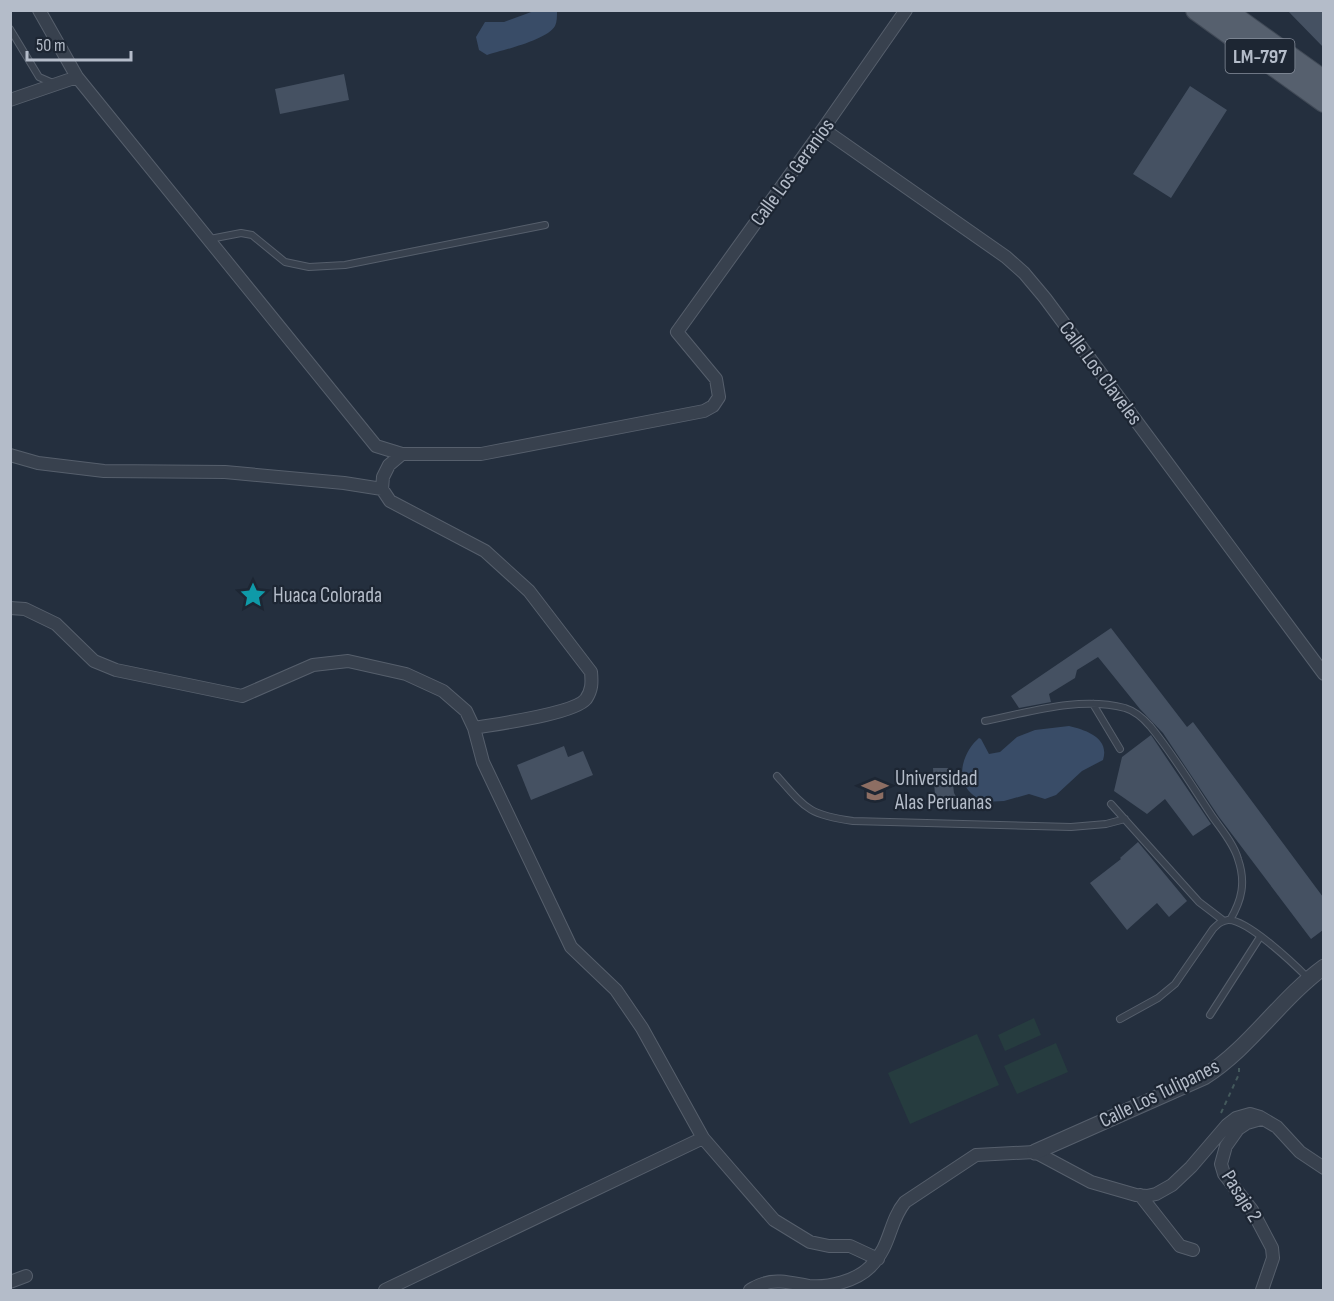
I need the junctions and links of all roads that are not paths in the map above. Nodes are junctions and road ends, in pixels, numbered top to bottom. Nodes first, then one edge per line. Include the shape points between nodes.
1 (39, 10) edge
2 (906, 10) edge
3 (1225, 10) edge
4 (1206, 13) edge
5 (10, 29) edge
6 (77, 77) junction
7 (1323, 81) edge
8 (55, 84) junction
9 (10, 100) edge
10 (1323, 102) edge
11 (823, 129) junction
12 (545, 225) dead end
13 (208, 239) junction
14 (402, 454) junction
15 (10, 455) edge
16 (382, 489) junction
17 (10, 608) edge
18 (1323, 674) edge
19 (1093, 704) junction
20 (985, 721) dead end
21 (474, 728) junction
22 (1120, 749) dead end
23 (777, 776) dead end
24 (1111, 804) dead end
25 (1125, 819) junction
26 (1227, 921) junction
27 (1260, 937) junction
28 (1323, 967) edge
29 (1309, 978) junction
30 (1210, 1015) dead end
31 (1120, 1019) dead end
32 (1262, 1118) junction
33 (703, 1138) junction
34 (1035, 1152) junction
35 (1323, 1168) edge
36 (1140, 1195) junction
37 (1193, 1250) dead end
38 (878, 1259) junction
39 (26, 1276) dead end
40 (10, 1282) edge
41 (777, 1286) edge
42 (385, 1290) edge
43 (750, 1290) edge
44 (1262, 1290) edge

1 - 6 street
2 - 11 street, Calle Los Geranios
3 - 7 main road, LM-797
4 - 10 main road, LM-797
5 - 8 lane via 39,77
6 - 8 street
6 - 13 street
8 - 9 street
11 - 14 street, Calle Los Geranios via 677,332 716,379 719,397 713,405 704,411 481,454
11 - 18 street, Calle Los Claveles via 1024,273
12 - 13 lane via 345,265 309,267 285,262 252,235
13 - 14 street via 376,446
14 - 16 street via 389,465
15 - 16 street via 38,463 104,471 225,472
16 - 21 street via 390,501 485,551 529,591 591,672 592,687 584,701 554,713
17 - 21 street via 25,609 56,624 94,661 116,670 242,696 313,665 348,661 387,669 443,691 466,711
19 - 20 lane via 1067,705
19 - 22 lane
19 - 26 lane via 1126,708 1149,725 1238,858 1240,902
21 - 33 street via 483,762 571,947 616,990 642,1028
23 - 25 lane via 814,813 853,821 1071,827
24 - 25 lane
25 - 26 lane via 1199,902
26 - 27 lane
26 - 31 lane via 1219,922 1213,929 1175,984
27 - 29 lane
27 - 30 lane
28 - 29 street, Calle Los Tulipanes
29 - 34 street, Calle Los Tulipanes via 1238,1050 1204,1077
32 - 35 street
32 - 36 street via 1250,1114 1236,1118 1172,1185 1156,1194
32 - 44 street, Pasaje 2 via 1238,1129 1226,1146 1221,1164 1272,1248 1273,1258
33 - 38 street via 774,1220 810,1242 850,1246
33 - 42 street
34 - 36 street via 1091,1182
34 - 38 street via 976,1155 911,1196 898,1210 887,1246
36 - 37 street via 1180,1246
38 - 41 street via 860,1275 823,1286
39 - 40 street
41 - 43 street via 763,1283

